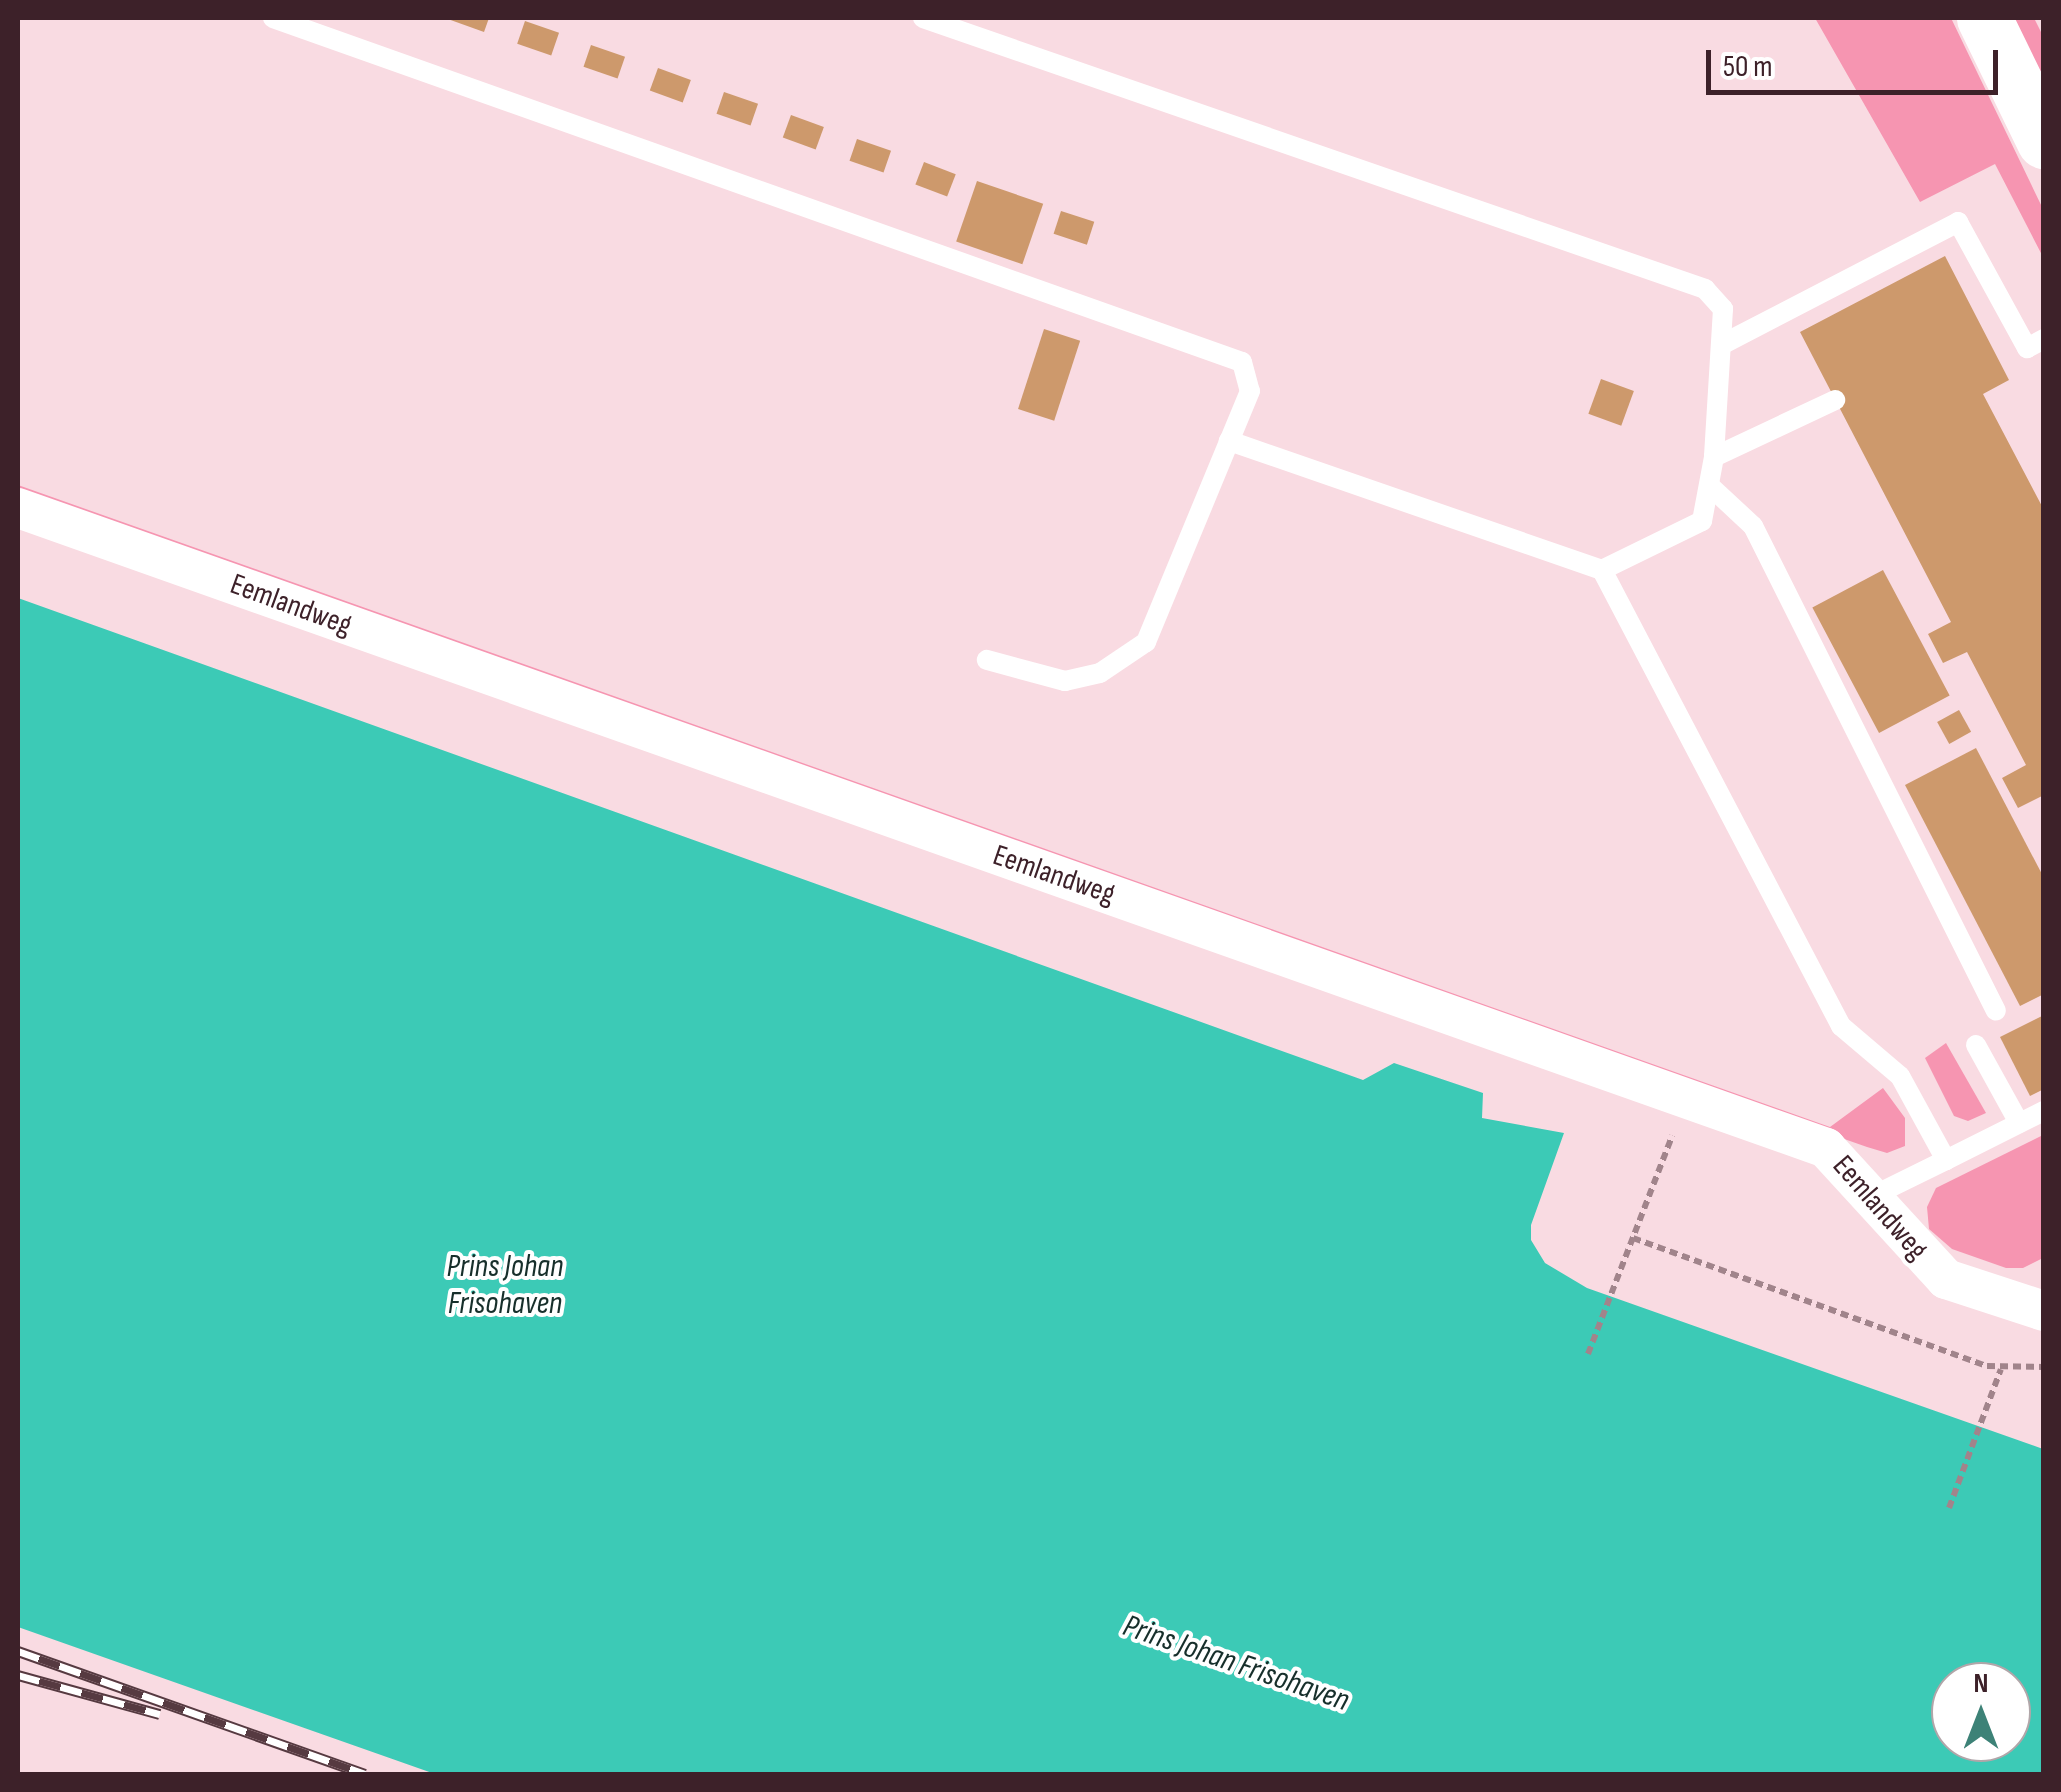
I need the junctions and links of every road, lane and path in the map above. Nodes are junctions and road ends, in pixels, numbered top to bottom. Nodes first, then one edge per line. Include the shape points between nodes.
1 (273, 18) edge
2 (924, 18) edge
3 (1986, 30) edge
4 (2044, 141) edge
5 (2044, 339) edge
6 (1724, 344) junction
7 (1835, 400) dead end
8 (1229, 441) junction
9 (1714, 457) junction
10 (1710, 487) junction
11 (18, 508) edge
12 (1602, 570) junction
13 (986, 660) dead end
14 (1996, 1011) dead end
15 (1976, 1044) dead end
16 (1687, 1097) junction
17 (2044, 1111) edge
18 (2019, 1124) junction
19 (1946, 1160) junction
20 (1875, 1195) junction
21 (1633, 1238) junction
22 (2044, 1311) edge
23 (1588, 1354) dead end
24 (2044, 1367) edge
25 (2001, 1369) junction
26 (1949, 1508) dead end

1 - 8 lane via 1230,355 1250,376 1250,392
2 - 6 lane via 1705,289 1723,309
3 - 4 street
5 - 6 lane via 2027,348 1958,222
6 - 9 lane
7 - 9 lane
8 - 12 lane
8 - 13 lane via 1146,642 1100,672 1064,681
9 - 10 lane
10 - 12 lane via 1702,521
10 - 14 lane via 1752,526
11 - 16 street, Eemlandweg
12 - 19 lane via 1841,1026 1900,1076
15 - 18 lane
16 - 20 street, Eemlandweg via 1826,1148
16 - 21 path
17 - 18 lane
18 - 19 lane
19 - 20 lane
20 - 22 street, Eemlandweg via 1946,1280
21 - 23 path
21 - 25 path
24 - 25 path
25 - 26 path

